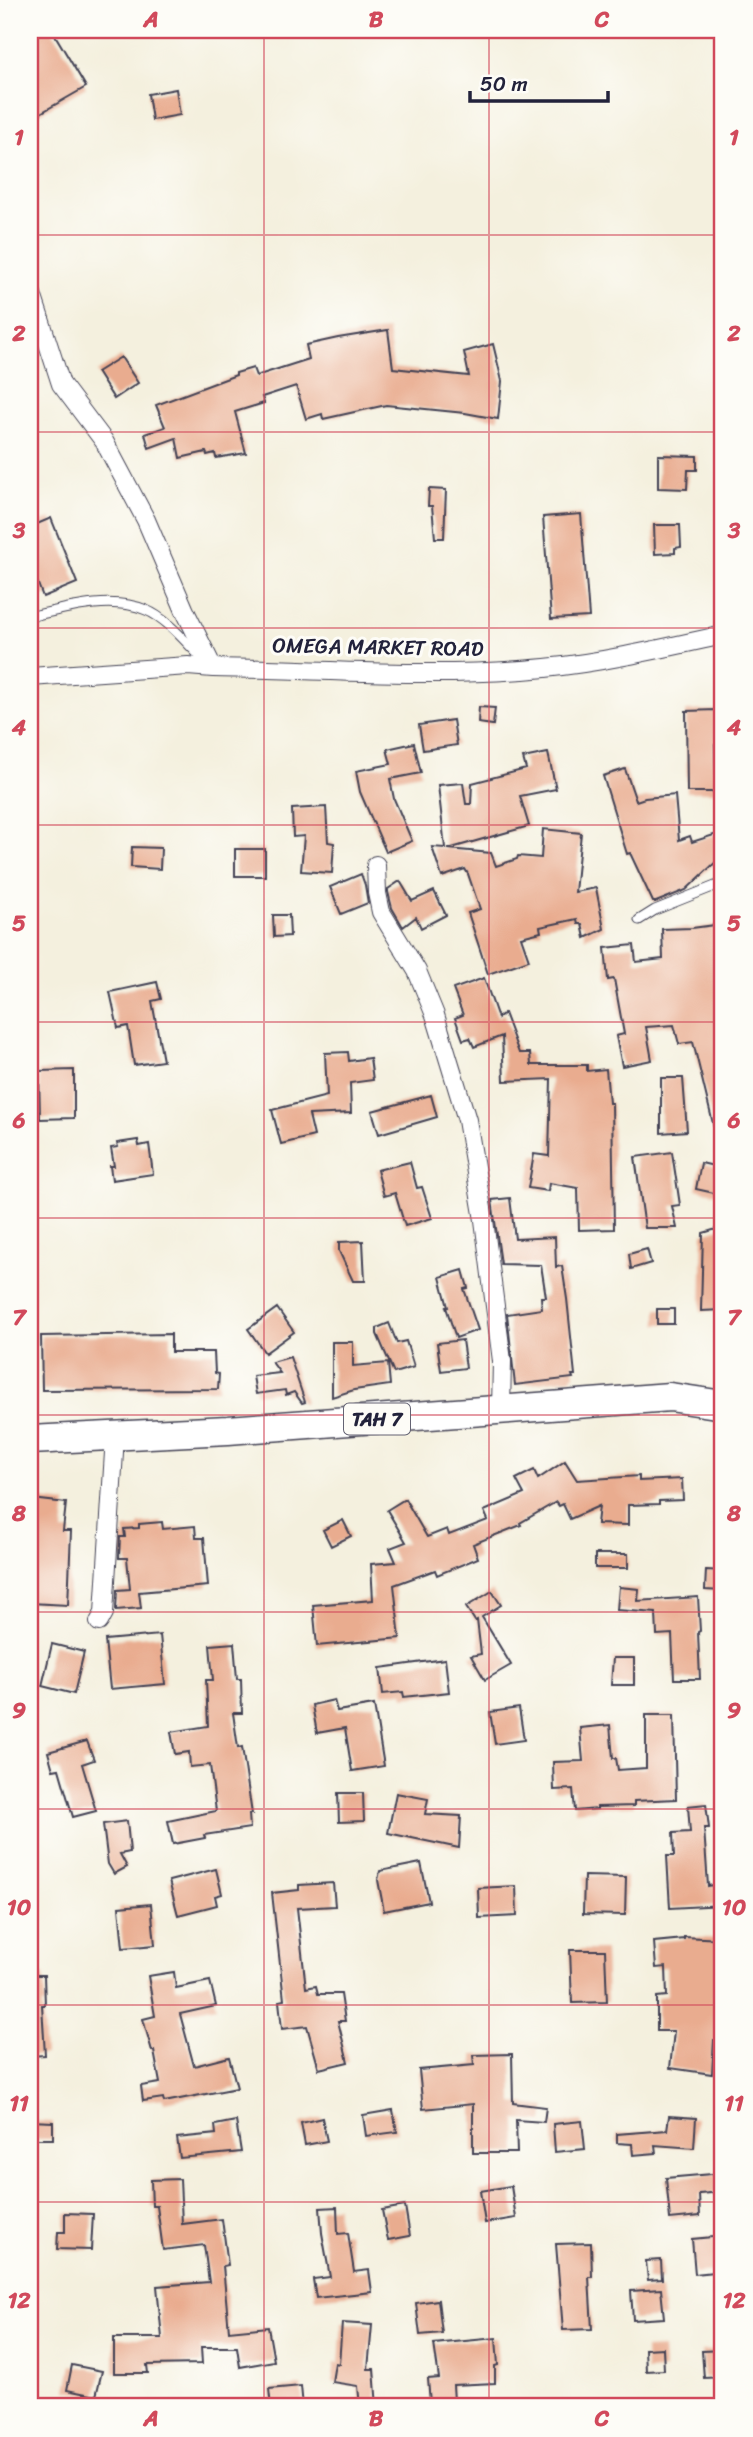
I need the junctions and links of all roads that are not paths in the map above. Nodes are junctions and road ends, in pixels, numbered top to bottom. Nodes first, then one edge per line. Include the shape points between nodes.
1 (30, 288) edge
2 (37, 615) dead end
3 (723, 635) edge
4 (213, 668) junction
5 (30, 677) edge
6 (376, 865) dead end
7 (723, 885) edge
8 (639, 920) dead end
9 (723, 1405) edge
10 (501, 1409) junction
11 (115, 1436) junction
12 (30, 1440) edge
13 (99, 1622) dead end

1 - 4 street via 61,384 104,441 146,520
2 - 4 lane via 113,604 146,610
3 - 4 street, OMEGA MARKET ROAD via 545,668 444,673
4 - 5 street, OMEGA MARKET ROAD via 153,667
6 - 10 street via 382,912 435,1015 467,1120 501,1349
7 - 8 lane
9 - 10 highway, TAH 7 via 670,1397
10 - 11 highway, TAH 7
11 - 12 highway, TAH 7
11 - 13 street via 104,1613

